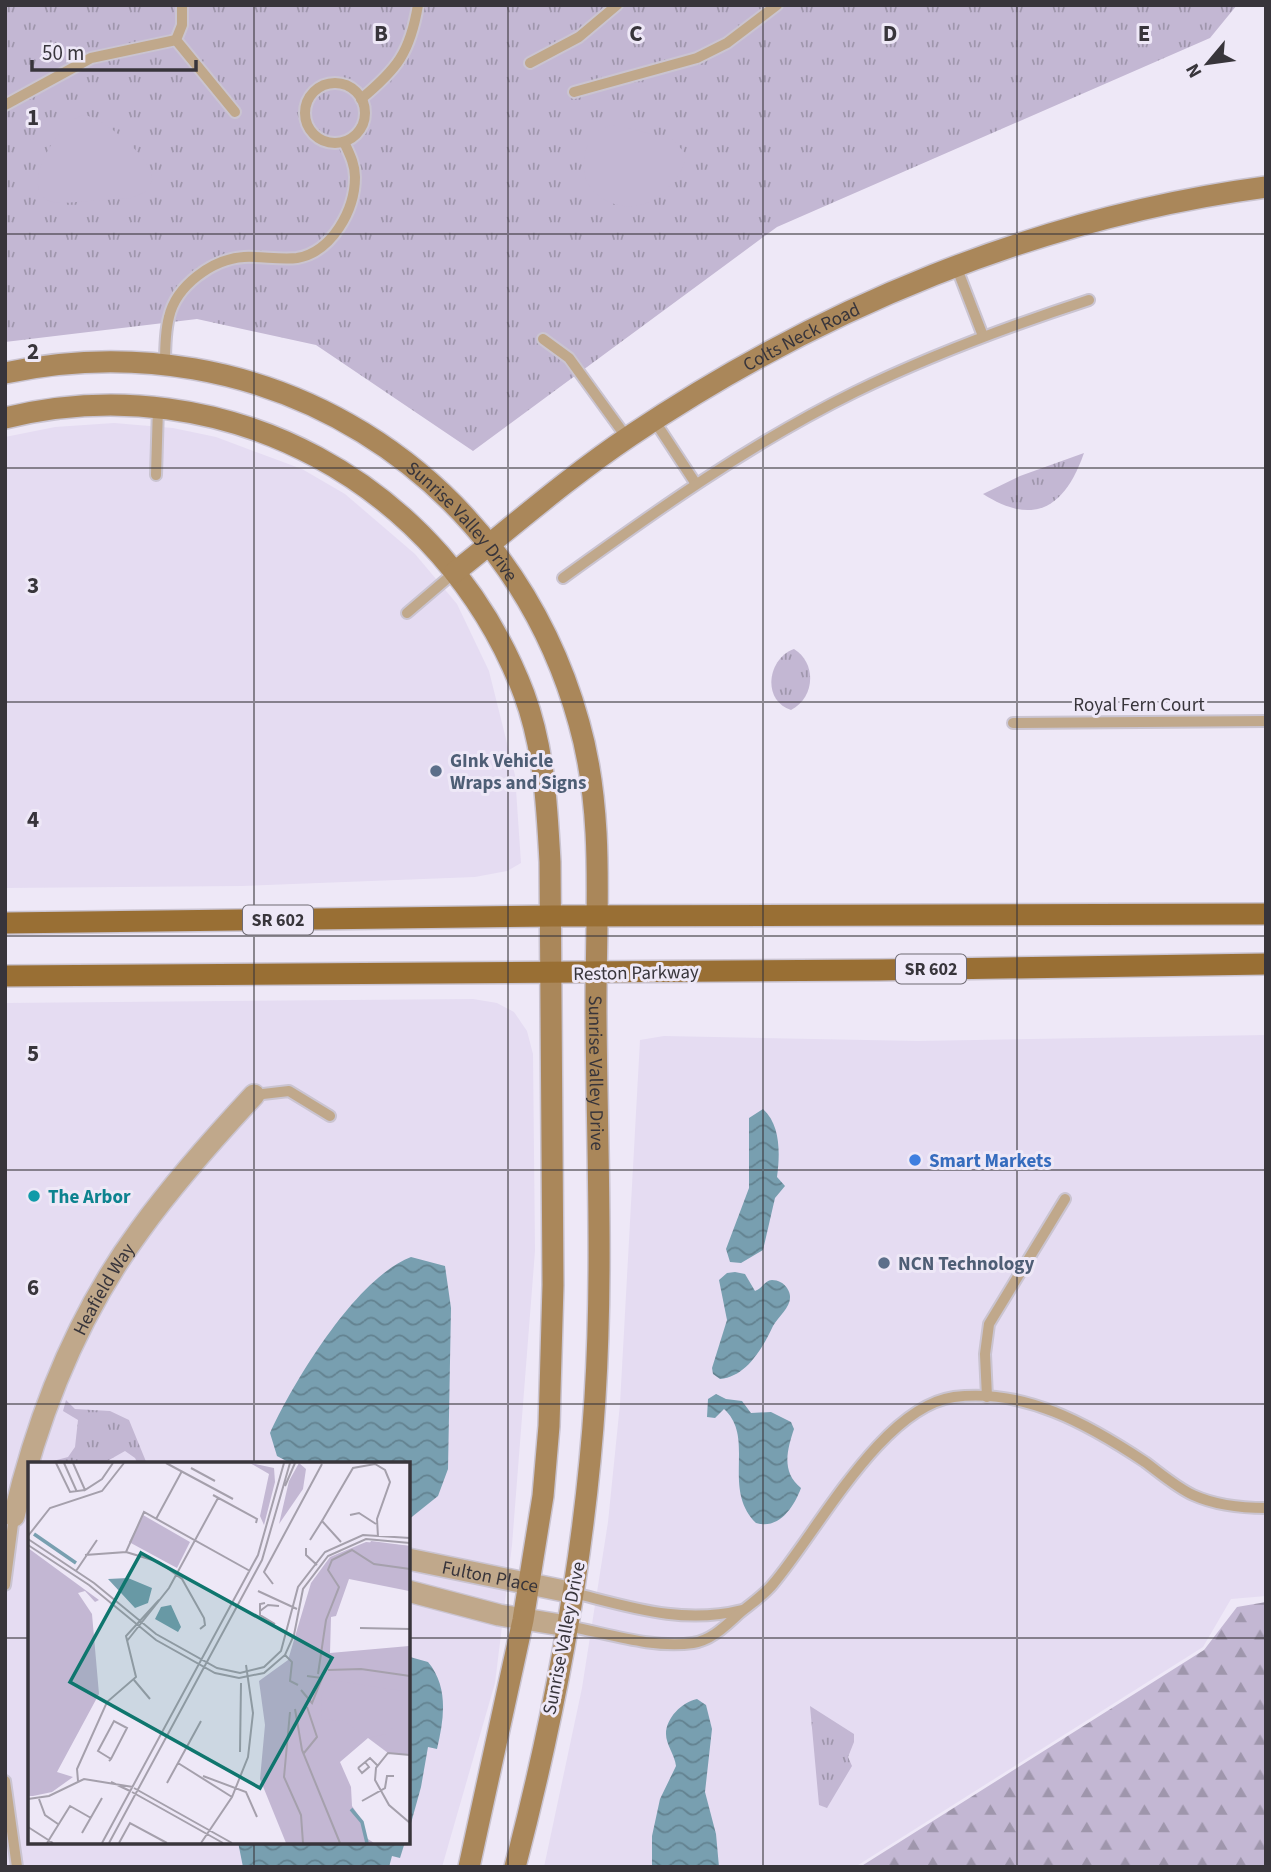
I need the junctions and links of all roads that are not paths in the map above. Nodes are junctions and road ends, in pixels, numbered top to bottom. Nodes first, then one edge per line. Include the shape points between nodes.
1 (182, 5) edge
2 (418, 5) edge
3 (617, 5) edge
4 (777, 5) edge
5 (176, 40) junction
6 (530, 63) dead end
7 (574, 92) dead end
8 (361, 99) junction
9 (5, 105) edge
10 (234, 112) dead end
11 (344, 142) junction
12 (1266, 187) edge
13 (956, 266) junction
14 (1089, 300) dead end
15 (984, 336) junction
16 (543, 339) dead end
17 (165, 365) junction
18 (5, 373) edge
19 (158, 407) junction
20 (5, 418) edge
21 (654, 420) junction
22 (627, 438) junction
23 (156, 475) dead end
24 (696, 484) junction
25 (491, 544) junction
26 (455, 572) junction
27 (564, 578) dead end
28 (407, 612) dead end
29 (1266, 720) edge
30 (1013, 723) dead end
31 (1266, 914) edge
32 (551, 916) junction
33 (597, 916) junction
34 (5, 923) edge
35 (1266, 964) edge
36 (596, 972) junction
37 (551, 973) junction
38 (5, 976) edge
39 (254, 1095) joint
40 (330, 1116) dead end
41 (1065, 1199) dead end
42 (986, 1397) junction
43 (1266, 1508) edge
44 (16, 1516) edge
45 (410, 1559) edge
46 (530, 1583) junction
47 (5, 1585) edge
48 (410, 1592) edge
49 (574, 1593) junction
50 (744, 1609) junction
51 (523, 1620) junction
52 (567, 1626) junction
53 (5, 1781) edge
54 (17, 1867) edge
55 (470, 1867) edge
56 (515, 1867) edge

1 - 5 lane
2 - 8 lane via 406,54
3 - 6 lane via 579,37
4 - 7 lane via 727,43 697,58
5 - 9 lane via 91,58
5 - 10 lane
8 - 11 lane via 363,123 357,134
8 - 11 lane via 350,88 332,84 318,89 307,102 306,121 314,134 327,142
11 - 17 lane via 355,177 343,224 316,250 298,258 241,257 191,281 169,314
12 - 13 main road, Colts Neck Road via 1092,222
13 - 15 lane
13 - 21 main road, Colts Neck Road via 785,344
14 - 15 lane
15 - 24 lane via 844,397
16 - 22 lane via 569,358
17 - 18 main road, Sunrise Valley Drive via 85,362
17 - 25 main road, Sunrise Valley Drive via 254,383 336,418 432,483
19 - 20 main road, Sunrise Valley Drive via 94,405
19 - 23 lane
19 - 26 main road, Sunrise Valley Drive via 260,431 333,464 392,507
21 - 22 main road, Colts Neck Road
21 - 24 lane
22 - 25 main road, Colts Neck Road
24 - 27 lane
25 - 26 main road, Colts Neck Road
25 - 33 main road, Sunrise Valley Drive via 512,571 548,637 580,726 592,786
26 - 28 lane
26 - 32 main road, Sunrise Valley Drive via 504,649 530,713 546,798
29 - 30 lane, Royal Fern Court
31 - 33 main road, SR 602
32 - 33 main road, SR 602
32 - 34 main road, SR 602
32 - 37 main road, Sunrise Valley Drive
33 - 36 main road, Sunrise Valley Drive
35 - 36 main road, Reston Parkway / SR 602
36 - 37 main road, Reston Parkway / SR 602
36 - 49 main road, Sunrise Valley Drive via 597,1355 589,1479
37 - 38 main road, Reston Parkway / SR 602
37 - 46 main road, Sunrise Valley Drive via 551,1386 543,1496
39 - 40 lane via 289,1091
39 - 44 street, Heafield Way via 139,1230 94,1304 52,1388 29,1454
41 - 42 lane via 989,1324
42 - 43 lane via 1013,1399 1060,1413 1192,1494
42 - 50 lane via 953,1398 913,1413 868,1457 774,1583
44 - 47 lane
45 - 46 street, Fulton Place
46 - 49 street, Fulton Place
46 - 51 main road, Sunrise Valley Drive
48 - 51 street, Fulton Place
49 - 50 lane via 681,1617
49 - 52 main road, Sunrise Valley Drive
50 - 52 lane via 710,1637 693,1643 652,1641
51 - 52 street, Fulton Place
51 - 55 main road, Sunrise Valley Drive
52 - 56 main road, Sunrise Valley Drive
53 - 54 lane

